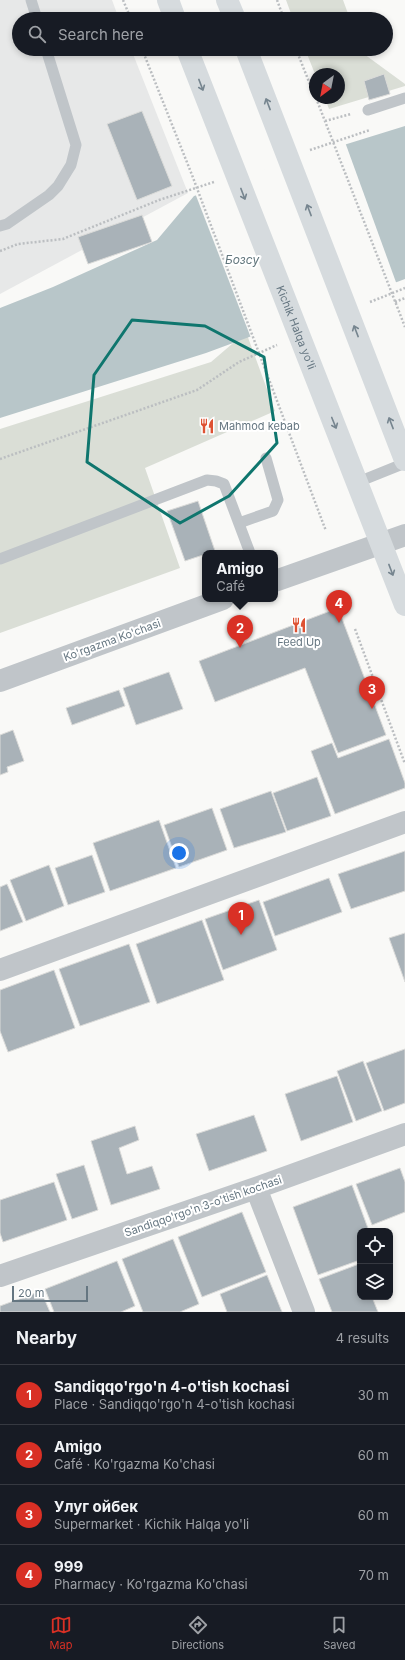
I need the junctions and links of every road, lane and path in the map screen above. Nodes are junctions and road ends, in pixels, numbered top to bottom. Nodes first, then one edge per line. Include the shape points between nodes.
1 (31, 0) edge
2 (123, 0) edge
3 (168, 0) edge
4 (227, 0) edge
5 (277, 0) edge
6 (35, 12) edge
7 (128, 12) edge
8 (172, 12) edge
9 (232, 12) edge
10 (281, 12) edge
11 (48, 56) edge
12 (145, 56) edge
13 (190, 56) edge
14 (249, 56) edge
15 (299, 56) edge
16 (309, 82) edge
17 (405, 98) edge
18 (318, 104) edge
19 (368, 110) junction
20 (325, 122) junction
21 (308, 151) dead end
22 (218, 180) dead end
23 (0, 226) edge
24 (0, 251) edge
25 (405, 288) edge
26 (405, 298) edge
27 (395, 302) junction
28 (366, 304) dead end
29 (405, 327) edge
30 (282, 343) dead end
31 (266, 458) dead end
32 (0, 459) edge
33 (405, 461) edge
34 (358, 482) junction
35 (239, 523) junction
36 (326, 531) dead end
37 (405, 535) edge
38 (381, 543) junction
39 (249, 550) edge
40 (0, 559) edge
41 (278, 580) edge
42 (215, 602) edge
43 (405, 605) edge
44 (355, 629) dead end
45 (0, 681) edge
46 (405, 764) edge
47 (405, 822) edge
48 (0, 970) edge
49 (405, 1134) edge
50 (256, 1188) junction
51 (0, 1276) edge
52 (304, 1312) edge

1 - 6 lane
2 - 7 path
3 - 8 highway
4 - 9 highway
5 - 10 path
11 - 23 lane via 76,145 71,165 50,195
12 - 36 path via 280,404
13 -> 34 highway, Kichik Halqa yo'li
33 -> 14 highway
15 - 16 path
17 - 19 lane
18 - 20 path
19 - 20 path
19 - 21 path via 376,128
20 - 27 path
22 - 24 path via 158,200 63,239 18,244
25 - 28 path
26 - 27 path
27 - 29 path
30 - 32 path via 239,362 197,390
31 - 35 lane via 278,500 276,507 272,511
33 - 34 lane
34 - 38 highway, Kichik Halqa yo'li
35 - 39 lane
35 - 40 lane via 224,484 206,480
37 - 38 street
38 - 41 street
38 -> 43 highway, Kichik Halqa yo'li
42 - 45 street, Ko'rgazma Ko'chasi
44 - 46 path
47 - 48 street
49 - 50 street, Sandiqqo'rgo'n 3-o'tish kochasi
50 - 51 street, Sandiqqo'rgo'n 3-o'tish kochasi
50 - 52 street

